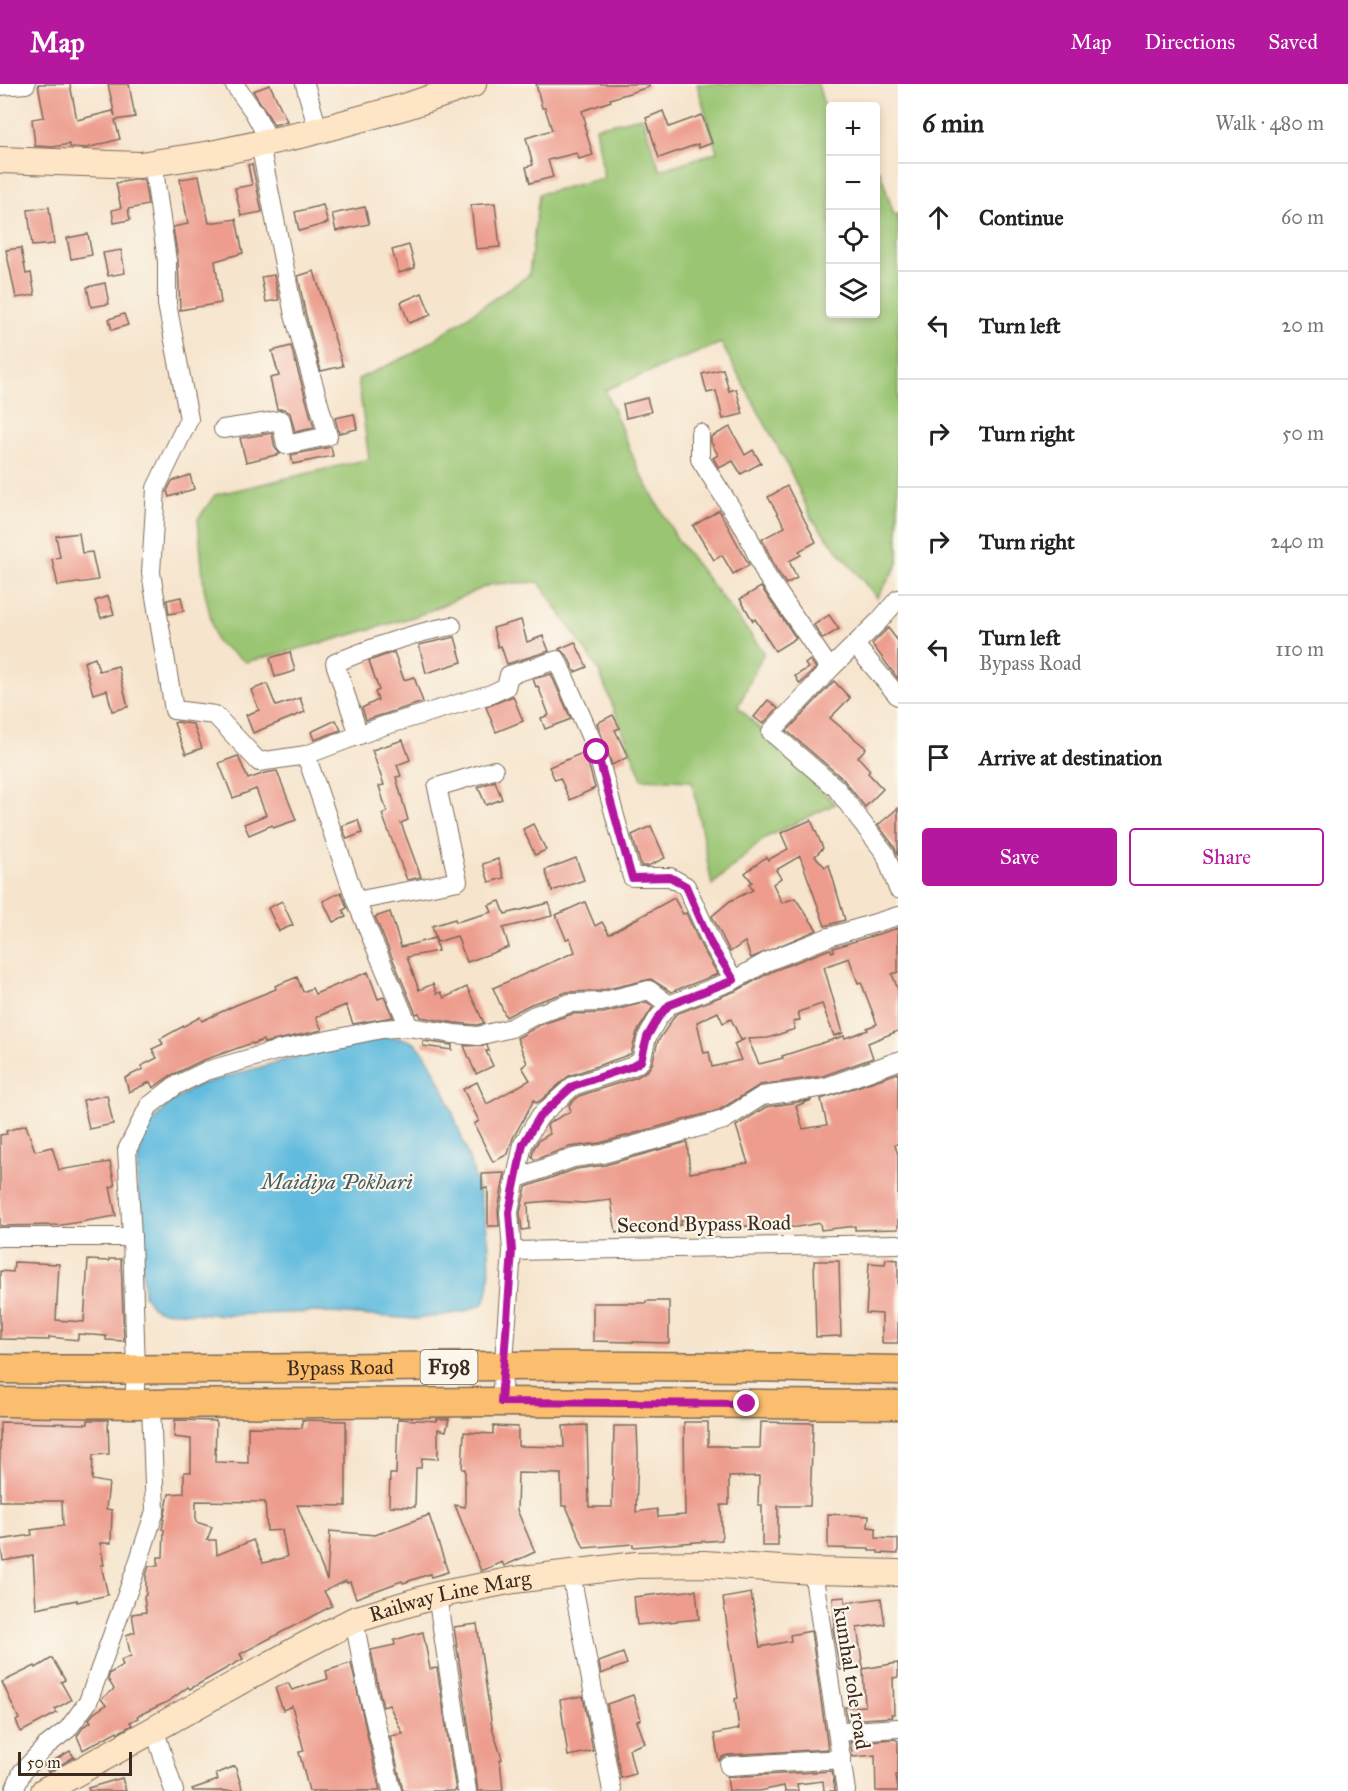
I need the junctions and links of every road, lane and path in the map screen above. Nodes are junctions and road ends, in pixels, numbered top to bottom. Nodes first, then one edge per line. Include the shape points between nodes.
1 (26, 84) edge
2 (234, 84) edge
3 (305, 84) edge
4 (473, 84) edge
5 (0, 86) edge
6 (318, 130) junction
7 (265, 143) junction
8 (0, 160) edge
9 (153, 163) junction
10 (223, 429) dead end
11 (700, 433) dead end
12 (898, 599) edge
13 (452, 626) dead end
14 (855, 645) junction
15 (830, 669) junction
16 (898, 696) edge
17 (359, 735) junction
18 (306, 755) junction
19 (494, 770) dead end
20 (898, 889) edge
21 (356, 902) junction
22 (898, 916) edge
23 (734, 980) junction
24 (669, 1005) junction
25 (409, 1027) junction
26 (898, 1061) edge
27 (515, 1179) junction
28 (0, 1237) edge
29 (132, 1238) junction
30 (898, 1244) edge
31 (512, 1251) junction
32 (502, 1366) junction
33 (750, 1366) junction
34 (0, 1369) edge
35 (898, 1370) edge
36 (136, 1371) junction
37 (0, 1402) edge
38 (501, 1402) junction
39 (142, 1404) junction
40 (747, 1404) junction
41 (898, 1405) edge
42 (813, 1571) junction
43 (898, 1573) edge
44 (572, 1574) junction
45 (437, 1595) junction
46 (354, 1620) junction
47 (154, 1728) junction
48 (898, 1728) edge
49 (838, 1732) junction
50 (842, 1759) junction
51 (729, 1766) dead end
52 (14, 1791) edge
53 (44, 1791) edge
54 (174, 1791) edge
55 (392, 1791) edge
56 (467, 1791) edge
57 (612, 1791) edge
58 (846, 1791) edge

1 - 5 street
2 - 7 street via 254,112
3 - 6 street
4 - 6 main road
6 - 7 main road
7 - 9 main road
7 - 10 street via 294,315 328,436 286,445 281,420
8 - 9 main road
9 - 18 street via 167,261 168,304 189,420 156,488 151,573 174,710 214,715 259,762
11 - 15 street via 699,459 746,531 766,575
12 - 14 street
13 - 17 street via 372,647 335,663
14 - 15 street
14 - 16 street
15 - 20 street via 771,732 836,788 885,853
17 - 18 street
17 - 23 street via 491,694 506,687 509,675 557,660 597,752 632,878 670,877 686,886 711,944
18 - 21 street
19 - 21 street via 437,787 458,881
21 - 25 street
22 - 23 street via 829,937 768,961
23 - 24 street
24 - 25 street via 649,990 601,1002 570,1003 511,1028 478,1036
24 - 27 street via 647,1037 641,1061 573,1086 540,1116 523,1144
25 - 29 street via 279,1050 206,1071 149,1106 127,1150
26 - 27 street via 826,1087 762,1096 724,1120 602,1154 573,1158
27 - 31 street via 509,1212
28 - 29 street
29 - 36 street
30 - 31 street, Second Bypass Road
31 - 32 street
32 - 33 main road, Bypass Road / F198
32 - 36 main road, Bypass Road / F198
32 - 38 street
33 - 35 main road, Bypass Road / F198
33 - 40 main road
34 - 36 main road, Bypass Road / F198
36 - 39 street
37 - 39 main road, Bypass Road / F198
38 - 39 main road, Bypass Road / F198
38 - 40 main road, Bypass Road / F198
39 - 52 street via 155,1511 136,1569 88,1702 68,1729 22,1772
40 - 41 main road, Bypass Road / F198
42 - 43 main road, Railway Line Marg
42 - 44 main road, Railway Line Marg via 704,1564 636,1565
42 - 49 street, kumhal tole road
44 - 45 main road, Railway Line Marg
44 - 57 street
45 - 46 main road, Railway Line Marg
45 - 56 street
46 - 47 main road, Railway Line Marg
46 - 55 street
47 - 53 main road, Railway Line Marg
47 - 54 street
48 - 49 street
49 - 50 street, kumhal tole road
50 - 51 street
50 - 58 street, kumhal tole road

